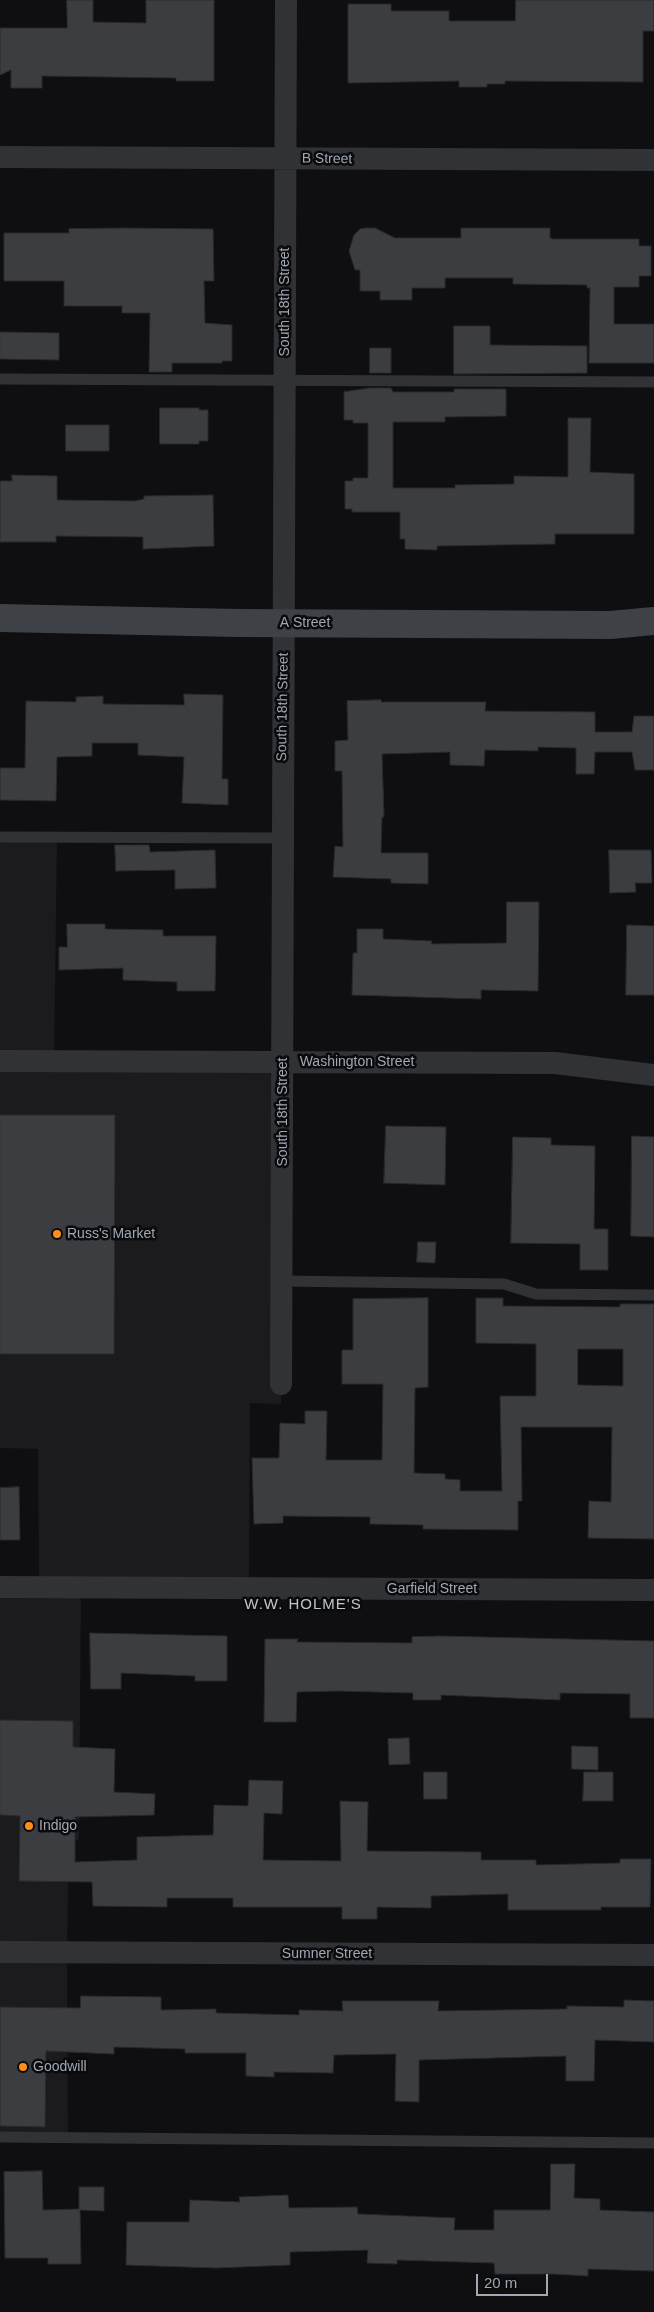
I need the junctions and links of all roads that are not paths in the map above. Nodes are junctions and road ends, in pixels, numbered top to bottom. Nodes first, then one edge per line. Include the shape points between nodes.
1 (286, 0) edge
2 (0, 157) edge
3 (286, 158) junction
4 (654, 160) edge
5 (0, 379) edge
6 (285, 381) junction
7 (654, 382) edge
8 (0, 618) edge
9 (654, 621) edge
10 (284, 623) junction
11 (610, 625) junction
12 (654, 635) edge
13 (0, 837) edge
14 (282, 838) junction
15 (0, 1061) edge
16 (283, 1062) junction
17 (654, 1075) edge
18 (282, 1281) junction
19 (654, 1295) edge
20 (281, 1384) dead end
21 (0, 1587) edge
22 (654, 1590) edge
23 (0, 1952) edge
24 (654, 1955) edge
25 (0, 2137) edge
26 (654, 2143) edge

1 - 3 street, South 18th Street
2 - 3 street, B Street
3 - 4 street, B Street
3 - 6 street, South 18th Street
5 - 6 lane
6 - 7 lane
6 - 10 street, South 18th Street
8 - 10 main road, A Street
9 - 11 main road, A Street
10 - 11 main road, A Street
10 - 14 street, South 18th Street
11 - 12 main road, A Street
13 - 14 lane
14 - 16 street, South 18th Street
15 - 16 street, Washington Street
16 - 17 street, Washington Street via 555,1063
16 - 18 street, South 18th Street
18 - 19 lane via 504,1284 531,1294
18 - 20 street, South 18th Street
21 - 22 street, Garfield Street
23 - 24 street, Sumner Street
25 - 26 lane

